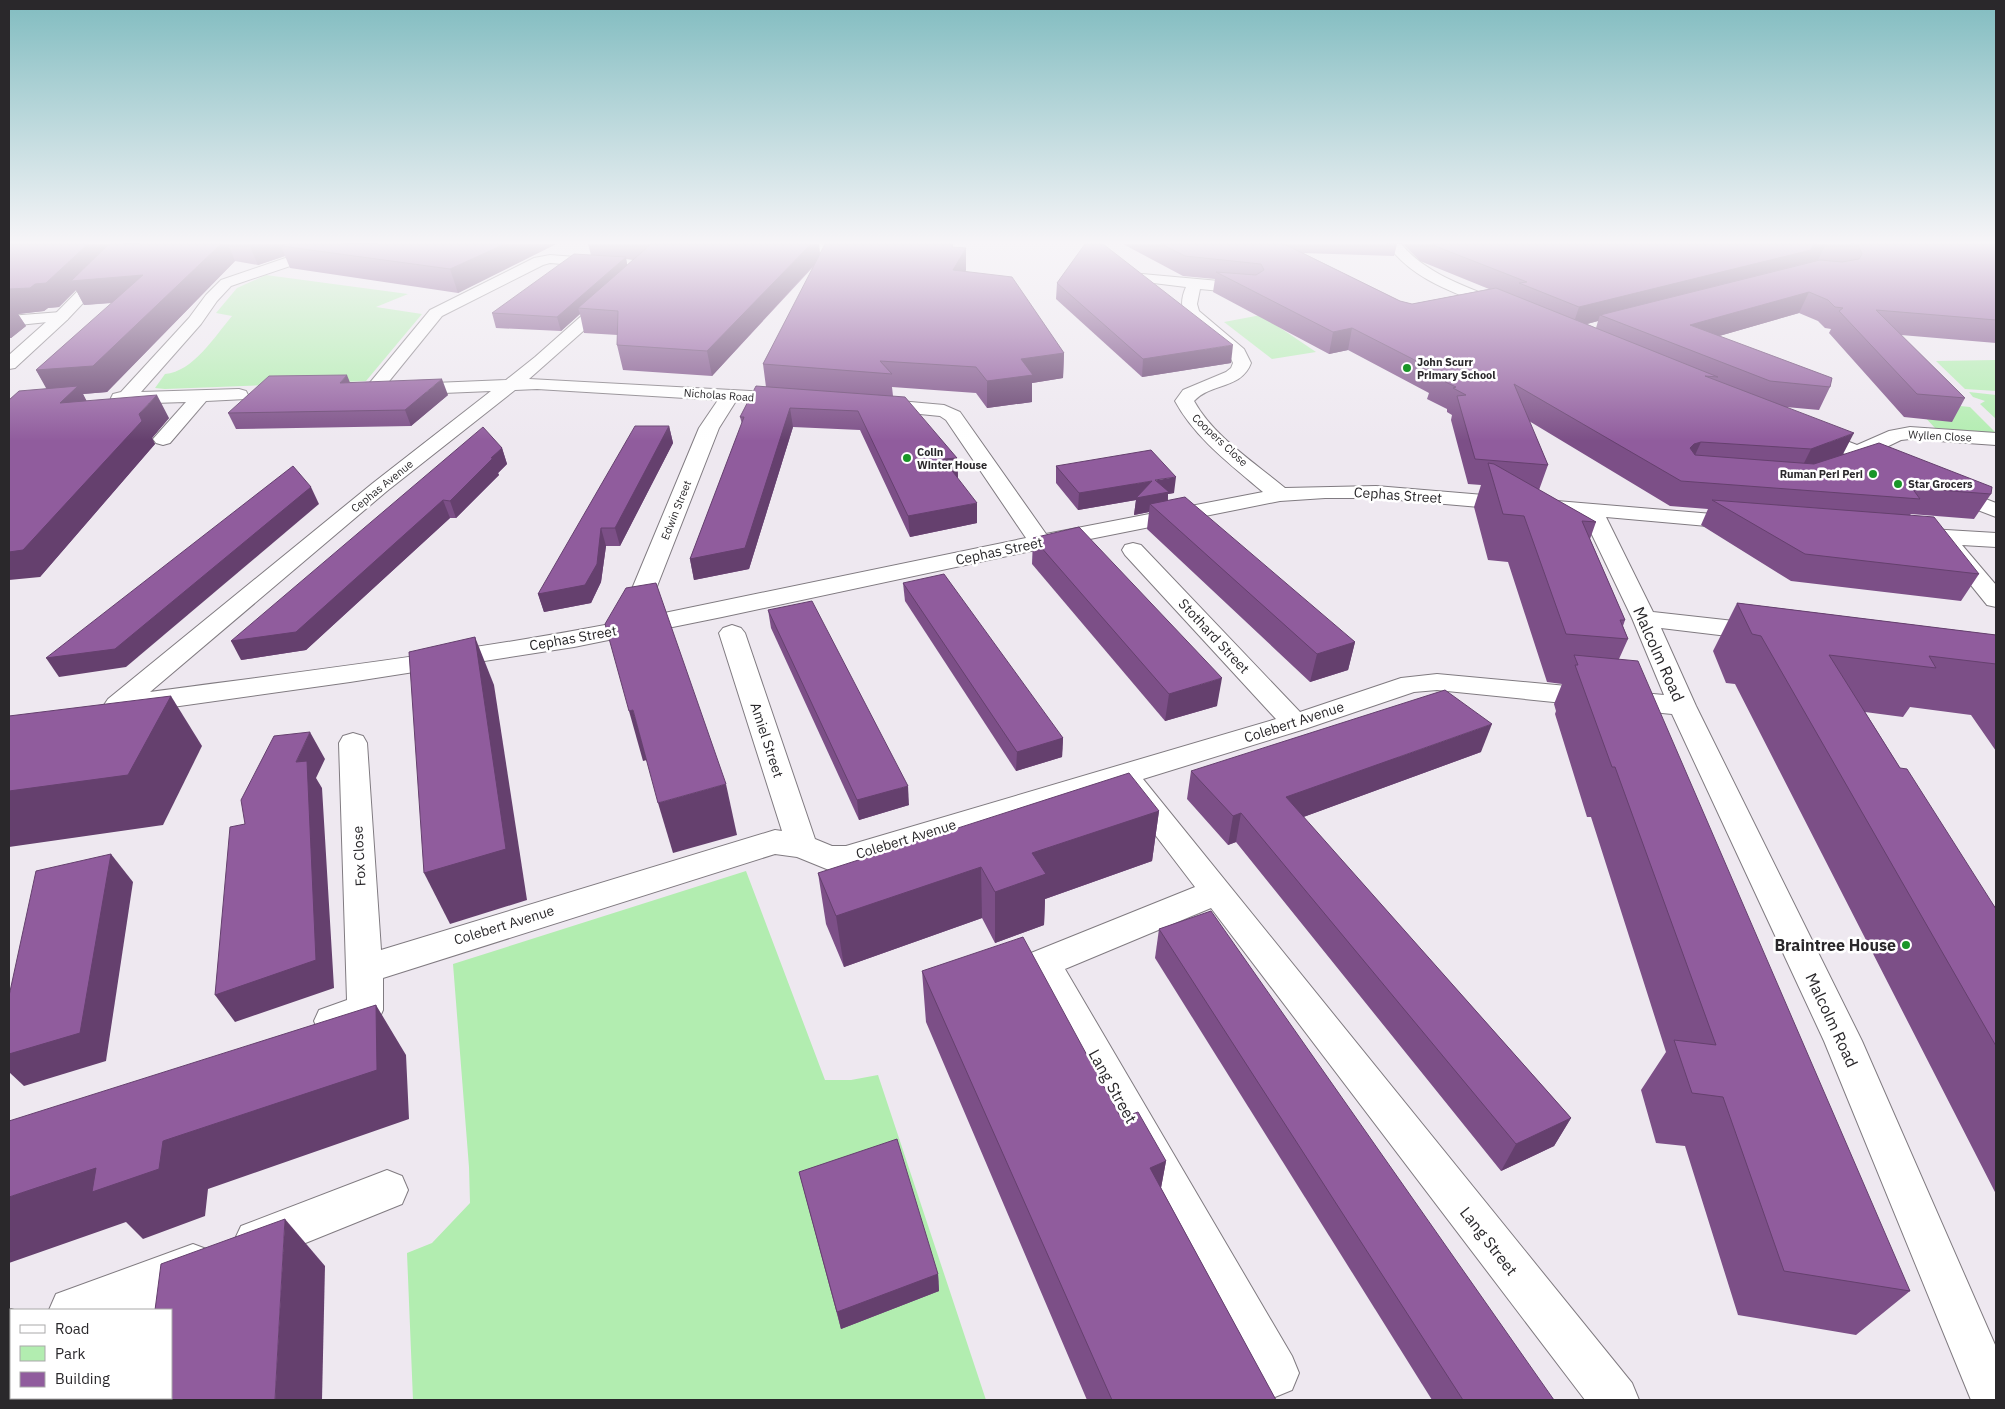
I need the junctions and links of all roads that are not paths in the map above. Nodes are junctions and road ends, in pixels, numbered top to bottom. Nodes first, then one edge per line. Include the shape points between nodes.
1 (69, 310) edge
2 (203, 310) edge
3 (443, 310) edge
4 (598, 310) edge
5 (1189, 310) edge
6 (1509, 310) edge
7 (1519, 314) edge
8 (61, 318) junction
9 (9, 321) edge
10 (9, 364) edge
11 (510, 386) junction
12 (239, 395) dead end
13 (731, 395) junction
14 (201, 396) junction
15 (126, 398) junction
16 (107, 399) edge
17 (808, 400) edge
18 (857, 404) edge
19 (1799, 428) edge
20 (163, 439) dead end
21 (1996, 439) edge
22 (1856, 458) junction
23 (1909, 474) edge
24 (1935, 485) edge
25 (1280, 495) junction
26 (1591, 510) junction
27 (1996, 511) edge
28 (1762, 523) edge
29 (1897, 534) edge
30 (1944, 538) junction
31 (1996, 540) edge
32 (1040, 542) junction
33 (1133, 550) dead end
34 (1996, 600) edge
35 (1644, 618) junction
36 (628, 628) junction
37 (732, 634) dead end
38 (1784, 634) edge
39 (108, 706) joint
40 (1682, 706) junction
41 (1295, 722) junction
42 (353, 743) dead end
43 (1125, 774) junction
44 (802, 846) junction
45 (1216, 892) junction
46 (366, 969) junction
47 (309, 1028) edge
48 (387, 1190) dead end
49 (140, 1298) edge
50 (78, 1309) edge
51 (1275, 1373) dead end
52 (1615, 1400) edge
53 (1995, 1400) edge

1 - 8 street
2 - 15 street
3 - 11 street, Nicholas Road via 433,315 372,391
4 - 11 street, Cephas Avenue
5 - 25 street, Coopers Close via 1243,359 1238,373 1187,395 1184,401 1187,408 1215,438
6 - 7 street
8 - 9 street
8 - 10 street
11 - 13 street, Nicholas Road via 537,384
11 - 39 street, Cephas Avenue
12 - 14 street
13 - 17 street, Nicholas Road
13 - 36 street, Edwin Street via 709,428
14 - 15 street
14 - 20 street
15 - 16 street
18 - 32 street via 944,411 954,416
19 - 22 street
21 - 22 street, Wyllen Close via 1910,433 1896,435
22 - 23 street
24 - 27 street
25 - 26 street, Cephas Street via 1376,492
25 - 32 street, Cephas Street
26 - 28 street, Cephas Street
26 - 35 street, Malcolm Road
29 - 30 street
30 - 31 street
30 - 34 street
32 - 36 street, Cephas Street
33 - 41 street, Stothard Street
35 - 38 street
35 - 40 street, Malcolm Road
36 - 39 street, Cephas Street via 350,674
37 - 44 street, Amiel Street
40 - 41 street, Colebert Avenue via 1436,682 1411,684
40 - 53 street, Malcolm Road via 1842,1041
41 - 43 street, Colebert Avenue
42 - 46 street, Fox Close
43 - 44 street, Colebert Avenue via 846,858 829,858
43 - 45 street, Lang Street
44 - 46 street, Colebert Avenue via 776,842
45 - 51 street, Lang Street via 1043,962
45 - 52 street, Lang Street
46 - 47 street via 365,1010
48 - 49 street
49 - 50 street

